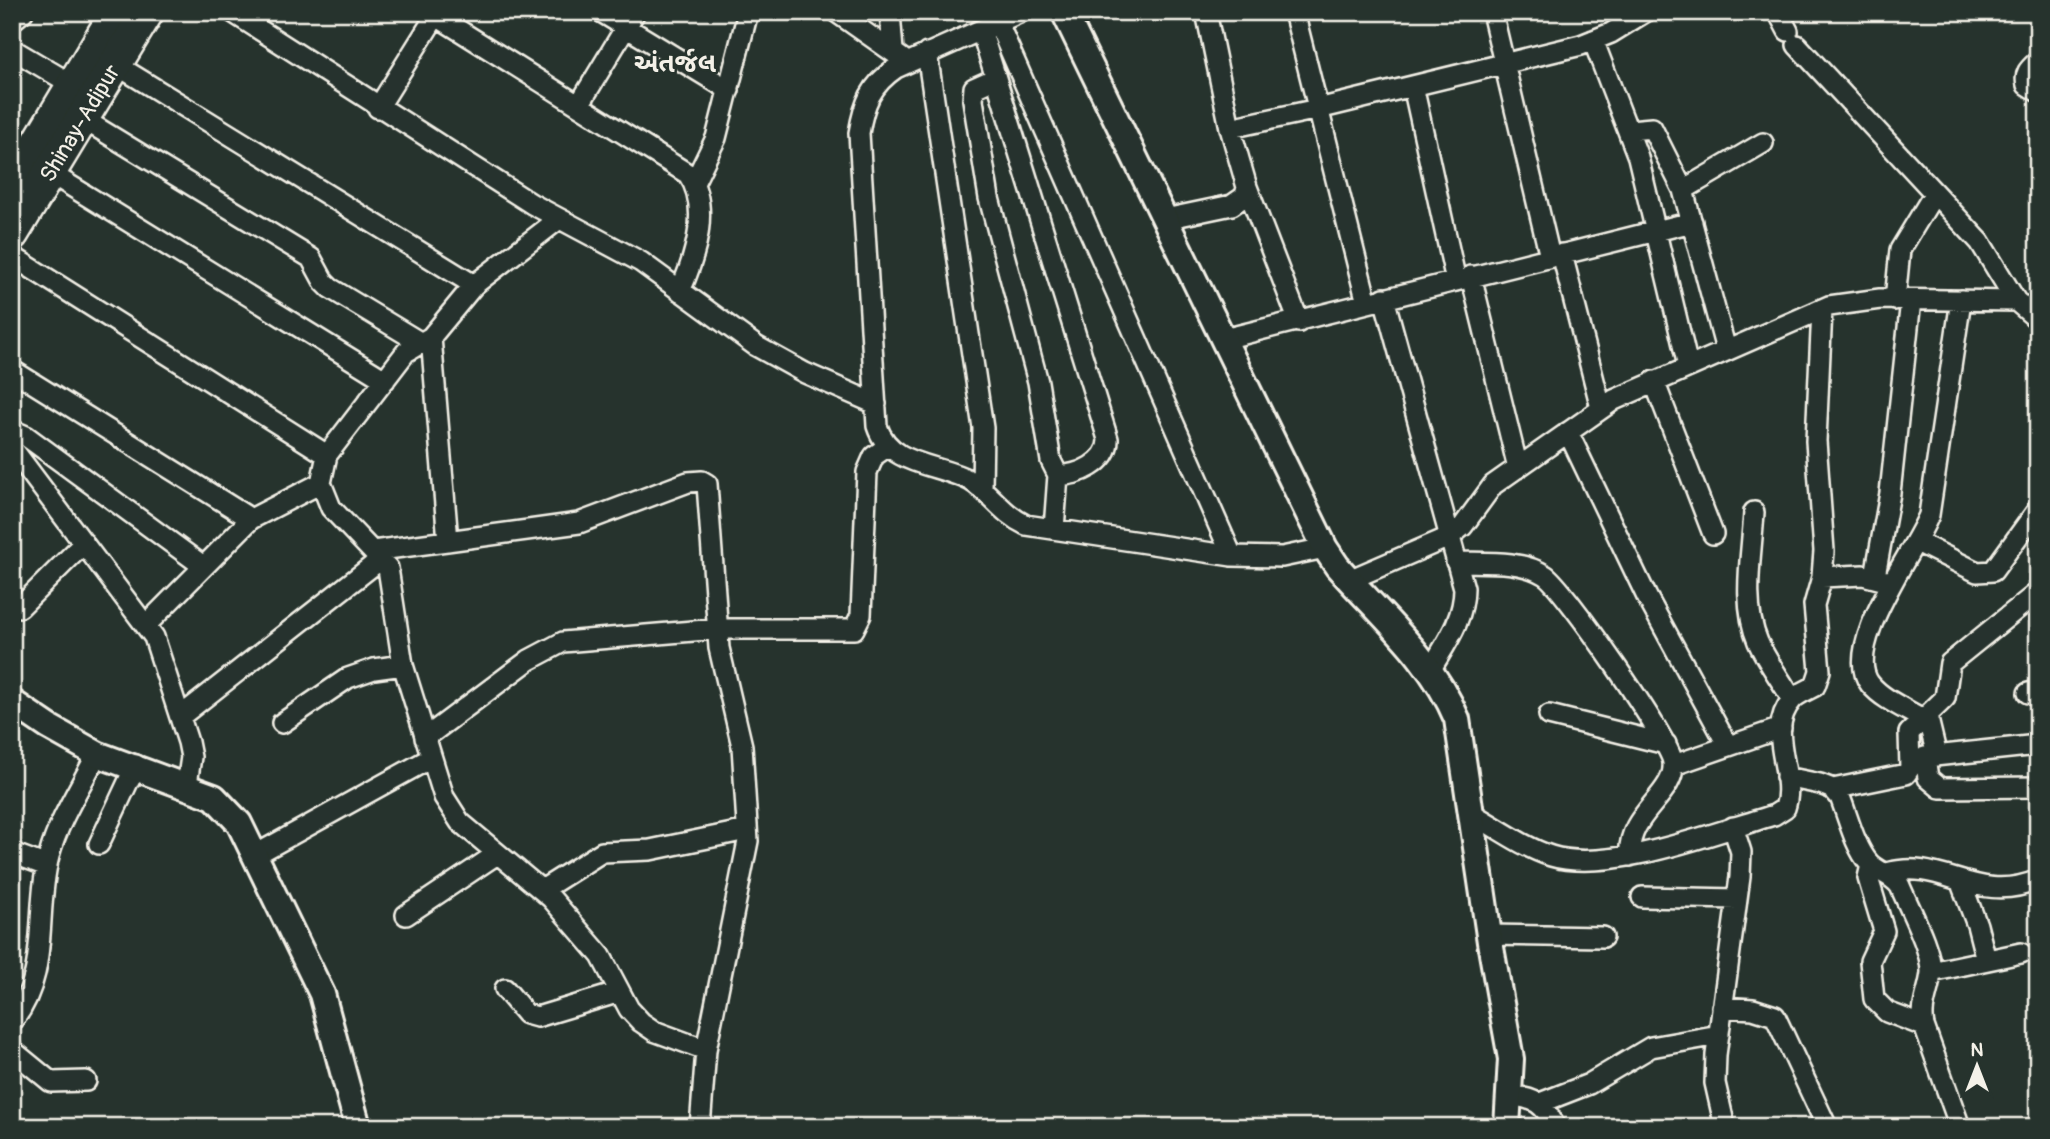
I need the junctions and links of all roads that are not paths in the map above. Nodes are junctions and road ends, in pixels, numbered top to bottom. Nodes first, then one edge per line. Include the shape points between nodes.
1 (23, 12) edge
2 (117, 12) edge
3 (146, 12) edge
4 (232, 12) edge
5 (601, 12) edge
6 (748, 12) edge
7 (836, 12) edge
8 (890, 12) edge
9 (1021, 12) edge
10 (1206, 12) edge
11 (1294, 12) edge
12 (1492, 12) edge
13 (1645, 12) edge
14 (1779, 12) edge
15 (435, 13) edge
16 (1067, 13) edge
17 (631, 20) edge
18 (12, 21) edge
19 (987, 23) edge
20 (1593, 40) junction
21 (12, 48) edge
22 (927, 53) junction
23 (900, 57) junction
24 (2038, 61) edge
25 (115, 64) junction
26 (1505, 64) junction
27 (994, 79) junction
28 (73, 85) junction
29 (1413, 86) junction
30 (729, 90) junction
31 (2038, 92) edge
32 (579, 105) junction
33 (378, 108) junction
34 (1318, 109) junction
35 (83, 119) junction
36 (1230, 128) junction
37 (1630, 130) junction
38 (1763, 143) dead end
39 (50, 173) junction
40 (694, 183) junction
41 (12, 187) edge
42 (1247, 187) junction
43 (1683, 190) junction
44 (1934, 194) junction
45 (559, 219) junction
46 (1165, 219) junction
47 (1692, 222) junction
48 (1656, 230) junction
49 (12, 234) edge
50 (1556, 255) junction
51 (12, 256) edge
52 (1464, 278) junction
53 (474, 285) junction
54 (680, 291) junction
55 (1903, 300) junction
56 (1961, 300) junction
57 (1376, 301) junction
58 (2016, 301) junction
59 (1822, 309) junction
60 (2038, 320) edge
61 (1299, 322) junction
62 (1224, 339) junction
63 (426, 340) junction
64 (1726, 350) junction
65 (1688, 366) junction
66 (12, 370) edge
67 (385, 380) junction
68 (1654, 381) junction
69 (876, 404) junction
70 (1601, 408) junction
71 (12, 430) edge
72 (1568, 432) junction
73 (887, 447) junction
74 (12, 449) edge
75 (327, 455) junction
76 (1518, 468) junction
77 (1058, 475) junction
78 (321, 483) junction
79 (982, 489) junction
80 (2038, 509) edge
81 (1754, 512) dead end
82 (251, 519) junction
83 (1054, 529) junction
84 (1713, 534) dead end
85 (1449, 537) junction
86 (449, 541) junction
87 (1917, 542) junction
88 (84, 543) junction
89 (1325, 548) junction
90 (377, 555) junction
91 (1232, 556) junction
92 (1456, 562) junction
93 (203, 566) junction
94 (1822, 578) junction
95 (1349, 580) junction
96 (1882, 580) junction
97 (2038, 592) edge
98 (20, 607) dead end
99 (146, 625) junction
100 (717, 629) junction
101 (403, 665) junction
102 (1431, 669) junction
103 (1792, 699) junction
104 (12, 702) edge
105 (1549, 715) dead end
106 (181, 716) junction
107 (1923, 718) junction
108 (282, 723) dead end
109 (1781, 728) junction
110 (425, 738) junction
111 (1666, 744) junction
112 (2038, 745) edge
113 (1728, 746) junction
114 (97, 754) junction
115 (1924, 757) junction
116 (431, 758) junction
117 (136, 765) junction
118 (1674, 765) junction
119 (1786, 777) junction
120 (187, 785) junction
121 (2038, 787) edge
122 (1833, 789) junction
123 (1471, 813) junction
124 (1733, 827) junction
125 (747, 830) junction
126 (99, 844) dead end
127 (12, 853) edge
128 (257, 854) junction
129 (497, 854) junction
130 (1630, 856) junction
131 (47, 866) junction
132 (1879, 869) junction
133 (2038, 880) edge
134 (1961, 883) junction
135 (542, 890) junction
136 (1642, 897) dead end
137 (1737, 899) junction
138 (406, 915) dead end
139 (1489, 935) junction
140 (1603, 937) dead end
141 (2021, 953) dead end
142 (1986, 960) junction
143 (1931, 972) junction
144 (505, 989) dead end
145 (620, 992) junction
146 (1722, 1007) junction
147 (16, 1009) edge
148 (1924, 1026) junction
149 (1719, 1035) junction
150 (12, 1050) edge
151 (706, 1050) junction
152 (86, 1081) dead end
153 (1510, 1096) junction
154 (1540, 1103) junction
155 (1717, 1125) edge
156 (358, 1127) edge
157 (700, 1127) edge
158 (1507, 1127) edge
159 (1555, 1127) edge
160 (1827, 1127) edge
161 (1960, 1127) edge

1 - 18 street
2 - 28 main road, Shinay-Adipur
3 - 25 main road, Shinay-Adipur
4 - 33 street
5 - 17 street
6 - 30 street
7 - 23 street
8 - 23 street
9 - 19 street
10 - 36 street
11 - 34 street
12 - 26 street
13 - 20 street
14 - 44 street via 1793,38
15 - 32 street
15 - 33 street
16 - 46 street
17 - 30 street
17 - 32 street
19 - 22 street
19 - 27 street
19 - 91 street
20 - 26 street
20 - 37 street
21 - 28 street
22 - 23 street
22 - 79 street via 983,428
23 - 69 street via 869,93 859,133
24 - 31 street via 2027,70 2025,79
25 - 35 main road, Shinay-Adipur
25 - 53 street
26 - 29 street
26 - 50 street
27 - 77 street via 974,88 973,100 989,198
27 - 77 street via 1108,439 1102,457 1075,474
28 - 41 main road, Shinay-Adipur
29 - 34 street
29 - 52 street
30 - 40 street via 716,138
32 - 40 street via 678,166
33 - 45 street
34 - 36 street
34 - 57 street
35 - 39 main road, Shinay-Adipur
35 - 63 street via 311,258 330,288
36 - 42 street
37 - 43 street via 1652,128
37 - 48 street
38 - 43 street
39 - 49 main road, Shinay-Adipur
39 - 67 street
40 - 54 street via 697,251
42 - 46 street via 1245,196 1232,205
42 - 61 street
43 - 47 street
44 - 55 street via 1900,250
44 - 58 street via 1980,242
45 - 53 street
45 - 54 street via 641,262
46 - 62 street
47 - 48 street
47 - 64 street
48 - 50 street
48 - 65 street
50 - 52 street
50 - 70 street
51 - 75 street
52 - 57 street
52 - 76 street
53 - 63 street
54 - 69 street via 781,361
55 - 56 street
55 - 59 street via 1855,300
55 - 96 street
56 - 58 street
56 - 87 street via 1929,516
57 - 61 street
57 - 85 street
58 - 60 street
59 - 64 street
59 - 94 street via 1816,441
61 - 62 street
62 - 89 street
63 - 67 street via 407,352
63 - 86 street
64 - 65 street
65 - 68 street
66 - 82 street
67 - 75 street
68 - 70 street
68 - 84 street
69 - 73 street via 877,426
70 - 72 street
71 - 93 street
72 - 76 street
72 - 113 street via 1647,597
73 - 79 street
73 - 100 street via 874,456 867,472 861,615 854,629
74 - 88 street
75 - 78 street
76 - 85 street via 1493,485
77 - 83 street
78 - 82 street
78 - 90 street via 331,508
79 - 83 street via 1010,518
80 - 87 street via 1993,571 1977,572
81 - 103 street via 1749,585 1752,623
82 - 93 street
83 - 91 street
85 - 92 street
85 - 95 street
86 - 90 street
86 - 100 street via 579,523 688,482 702,481 709,490
87 - 96 street
88 - 98 street
88 - 99 street
89 - 91 street via 1282,557
89 - 95 street
90 - 101 street via 393,583
90 - 106 street
92 - 102 street via 1464,607
92 - 111 street via 1523,566 1549,577 1640,700
93 - 99 street
94 - 96 street
94 - 103 street via 1814,605 1819,680
95 - 102 street
96 - 107 street via 1865,670 1868,682
97 - 107 street via 1956,655 1947,671 1945,698
99 - 106 street via 161,654
100 - 110 street via 563,642 528,660
100 - 125 street via 742,746
101 - 108 street via 348,678
101 - 110 street
102 - 123 street via 1457,719
103 - 109 street
104 - 114 street
105 - 111 street
106 - 120 street via 191,757
107 - 115 street via 1933,731
107 - 115 street via 1907,739
109 - 113 street
109 - 119 street
110 - 116 street
111 - 118 street
112 - 115 street
113 - 118 street
114 - 117 street
114 - 131 street via 57,835
115 - 121 street via 1928,778 1940,788
115 - 122 street via 1899,778
116 - 128 street
116 - 129 street via 444,797 460,821
117 - 120 street
117 - 126 street
118 - 130 street via 1667,784 1629,836
119 - 122 street
119 - 124 street via 1789,797 1785,808 1774,816
120 - 128 street via 214,797 239,823
122 - 132 street
123 - 130 street via 1553,857
123 - 139 street
124 - 130 street
124 - 137 street via 1741,852
125 - 135 street via 650,850 603,852
125 - 151 street via 743,878
127 - 131 street
128 - 156 street via 322,994
129 - 135 street
129 - 138 street
131 - 147 street via 35,982
132 - 134 street via 1917,867
132 - 143 street via 1900,886
132 - 148 street via 1870,888 1884,931 1870,961 1874,999 1887,1012
133 - 134 street via 2011,887
134 - 142 street
135 - 145 street via 601,956
136 - 137 street
137 - 146 street
139 - 140 street
139 - 153 street via 1511,1059
141 - 142 street
142 - 143 street
143 - 148 street via 1921,1013
144 - 145 street via 526,1014 537,1017
145 - 151 street via 641,1022 654,1031
146 - 149 street
146 - 160 street via 1775,1016
148 - 161 street
149 - 154 street via 1651,1047 1589,1084
149 - 155 street
150 - 152 street via 51,1082
151 - 157 street
153 - 154 street
153 - 158 street
154 - 159 street

